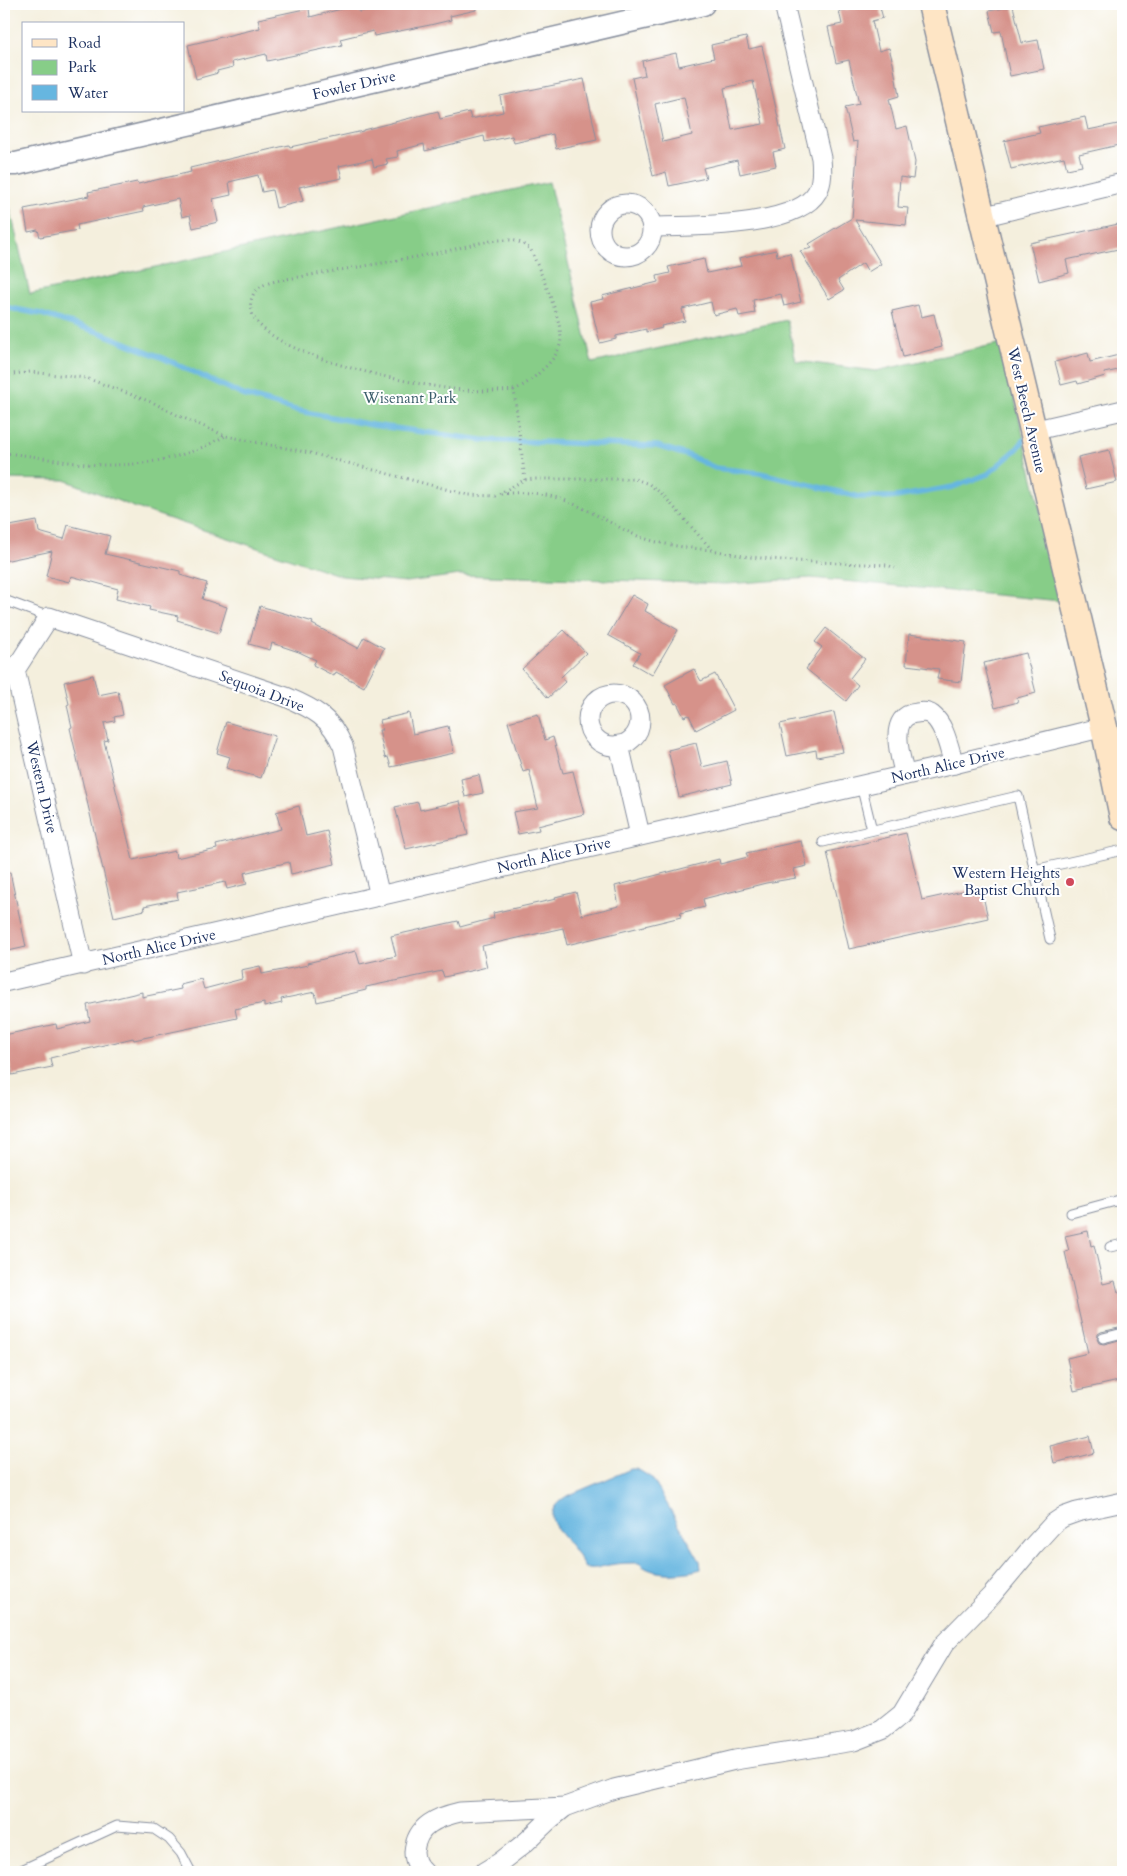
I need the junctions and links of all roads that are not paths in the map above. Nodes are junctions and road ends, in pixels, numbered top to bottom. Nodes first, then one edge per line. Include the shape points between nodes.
1 (703, 4) edge
2 (784, 4) edge
3 (931, 4) edge
4 (664, 8) edge
5 (4, 164) edge
6 (1123, 184) edge
7 (981, 217) junction
8 (652, 227) dead end
9 (1123, 410) edge
10 (1032, 431) junction
11 (4, 600) edge
12 (49, 617) junction
13 (10, 664) edge
14 (1104, 727) junction
15 (619, 745) dead end
16 (954, 764) junction
17 (904, 775) junction
18 (861, 785) junction
19 (1123, 816) edge
20 (872, 830) junction
21 (640, 836) junction
22 (823, 842) dead end
23 (1123, 850) edge
24 (1034, 870) junction
25 (380, 896) junction
26 (1050, 939) dead end
27 (83, 965) junction
28 (4, 982) edge
29 (1123, 1200) edge
30 (1070, 1213) dead end
31 (1123, 1244) edge
32 (1110, 1247) dead end
33 (1123, 1333) edge
34 (1103, 1338) dead end
35 (1123, 1502) edge
36 (565, 1807) junction
37 (17, 1872) edge
38 (191, 1872) edge
39 (424, 1872) edge
40 (484, 1872) edge

1 - 4 street, Fowler Drive
2 - 8 street via 821,158 822,176 818,192 809,202 779,216 737,223
3 - 7 main road, West Beech Avenue
4 - 5 street, Fowler Drive
6 - 7 street
7 - 10 main road, West Beech Avenue
9 - 10 street
10 - 14 main road, West Beech Avenue
11 - 12 lane
12 - 13 street, Western Drive
12 - 25 street, Sequoia Drive via 286,697 324,718 336,731 343,746
13 - 27 street, Western Drive
14 - 16 street, North Alice Drive
14 - 19 main road, West Beech Avenue
15 - 21 street
16 - 17 street, North Alice Drive
16 - 17 street via 942,727 932,715 913,713 904,718 899,727 899,755
17 - 18 street, North Alice Drive
18 - 20 lane
18 - 21 street, North Alice Drive
20 - 22 lane
20 - 24 lane via 1018,796
21 - 25 street, North Alice Drive
23 - 24 lane
24 - 26 lane
25 - 27 street, North Alice Drive
27 - 28 street, North Alice Drive
29 - 30 lane
31 - 32 lane
33 - 34 lane
35 - 36 street via 1076,1512 1054,1523 992,1595 944,1644 902,1714 882,1730 854,1740 676,1773 614,1789
36 - 39 street via 460,1812 438,1819 420,1832 415,1844 414,1856
36 - 40 street via 526,1842
37 - 38 lane via 117,1826 154,1829 169,1839

